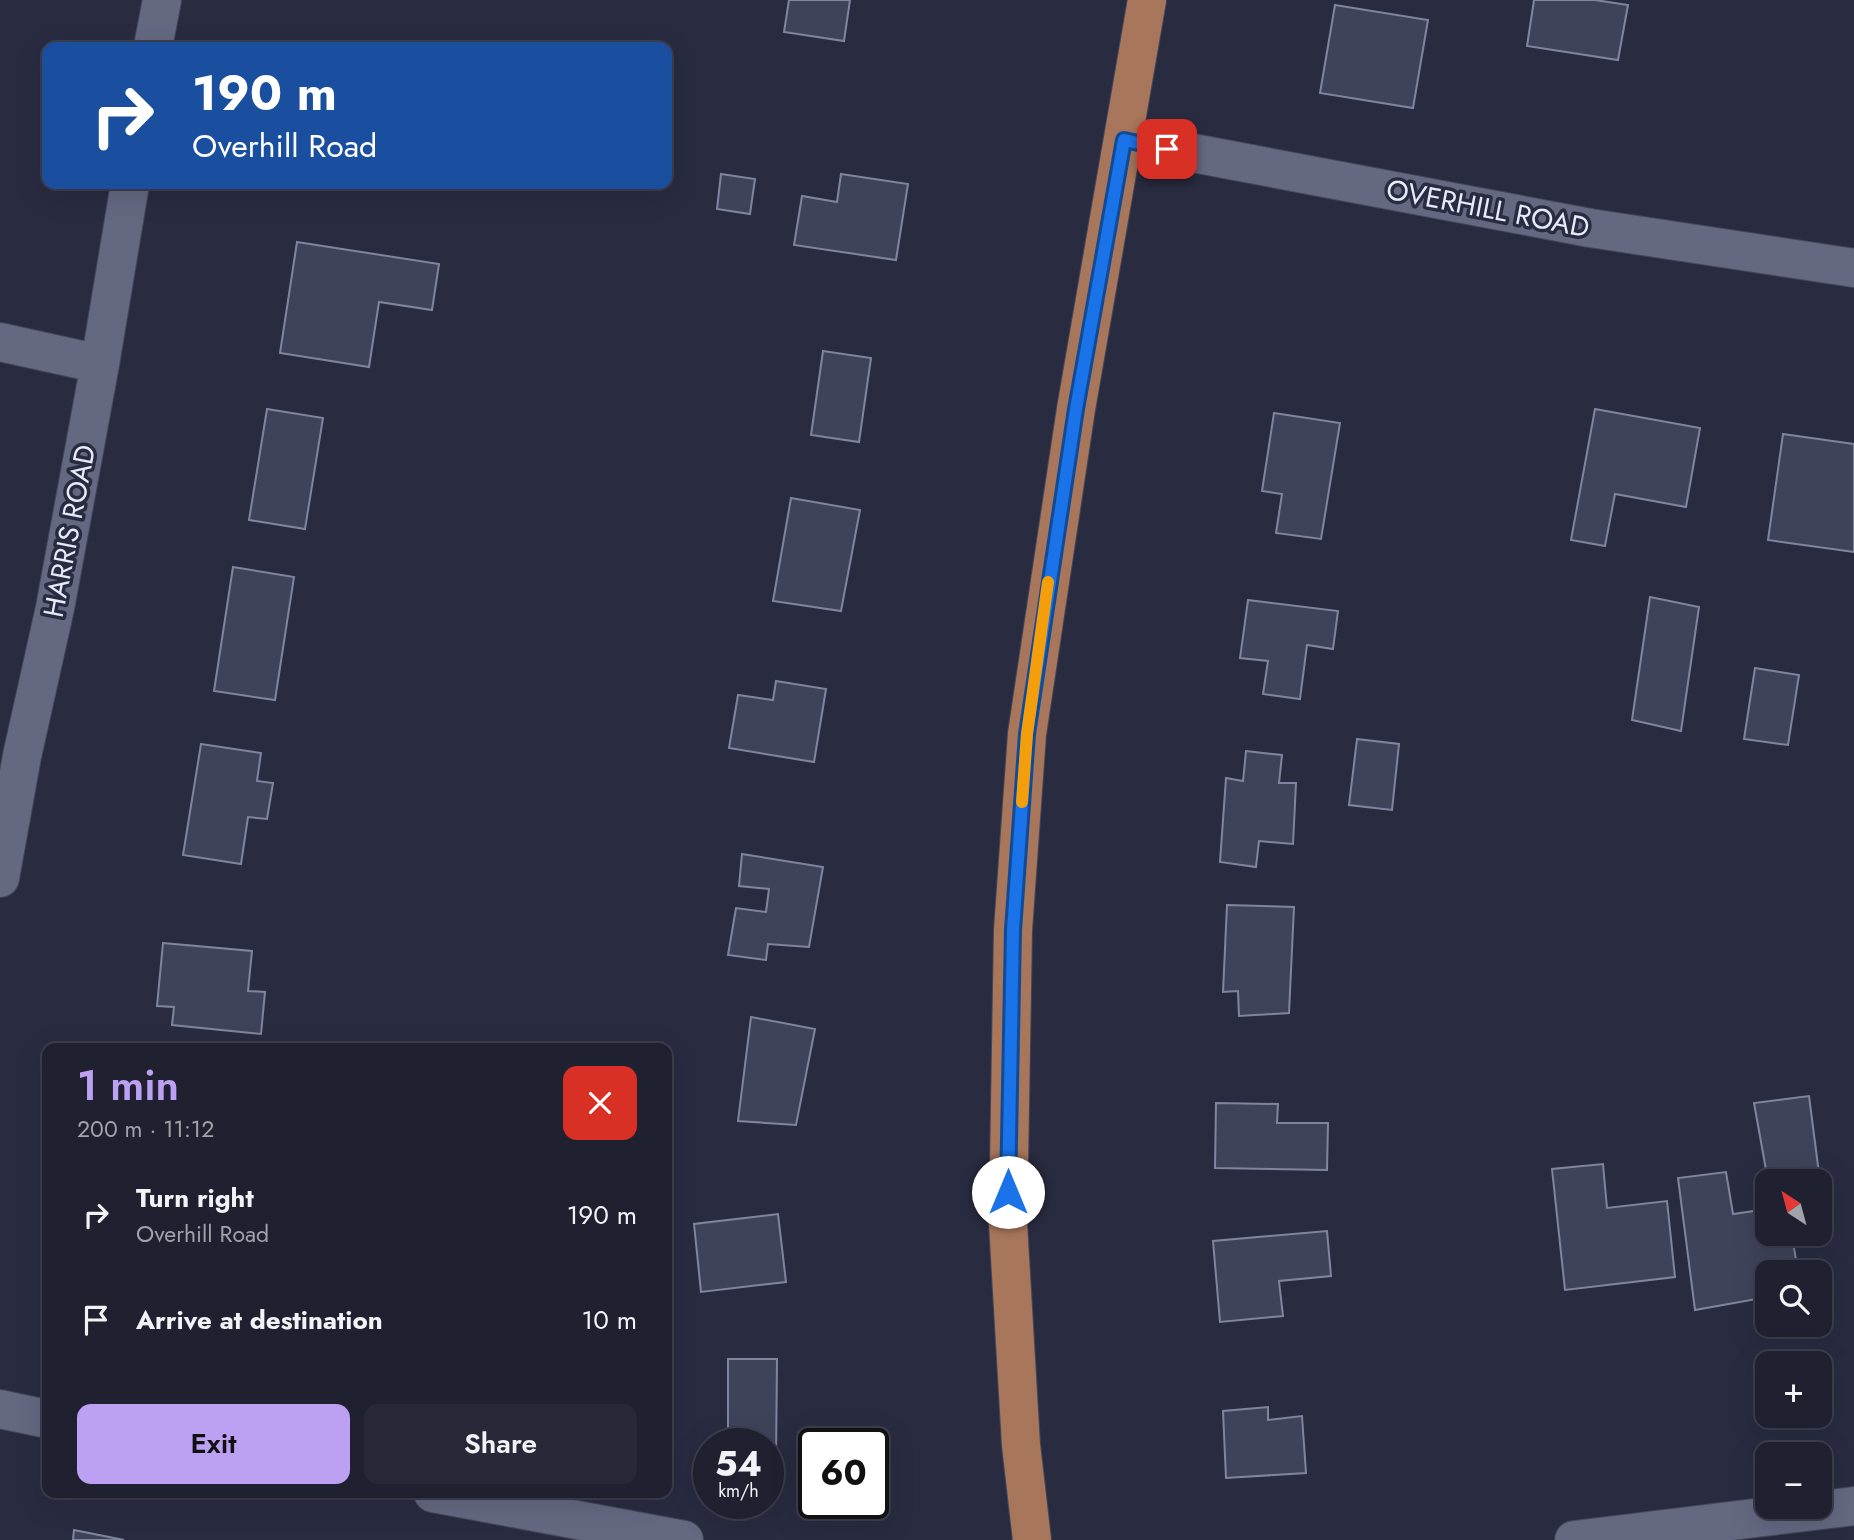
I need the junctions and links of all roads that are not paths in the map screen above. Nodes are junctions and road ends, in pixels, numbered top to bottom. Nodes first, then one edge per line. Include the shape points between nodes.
1 (162, 0) edge
2 (1147, 0) edge
3 (153, 42) edge
4 (1124, 140) junction
5 (129, 189) edge
6 (1854, 268) edge
7 (0, 342) edge
8 (100, 364) junction
9 (0, 877) edge
10 (0, 1409) edge
11 (42, 1418) edge
12 (460, 1498) edge
13 (1854, 1506) edge
14 (684, 1540) edge
15 (1032, 1540) edge
16 (1574, 1540) edge

1 - 3 street
2 - 4 main road
4 - 6 street, OVERHILL ROAD via 1590,228
4 - 15 main road via 1034,683 1013,930 1008,1223 1021,1445
5 - 8 street, HARRIS ROAD
7 - 8 street
8 - 9 street, HARRIS ROAD
10 - 11 street
12 - 14 street
13 - 16 street

